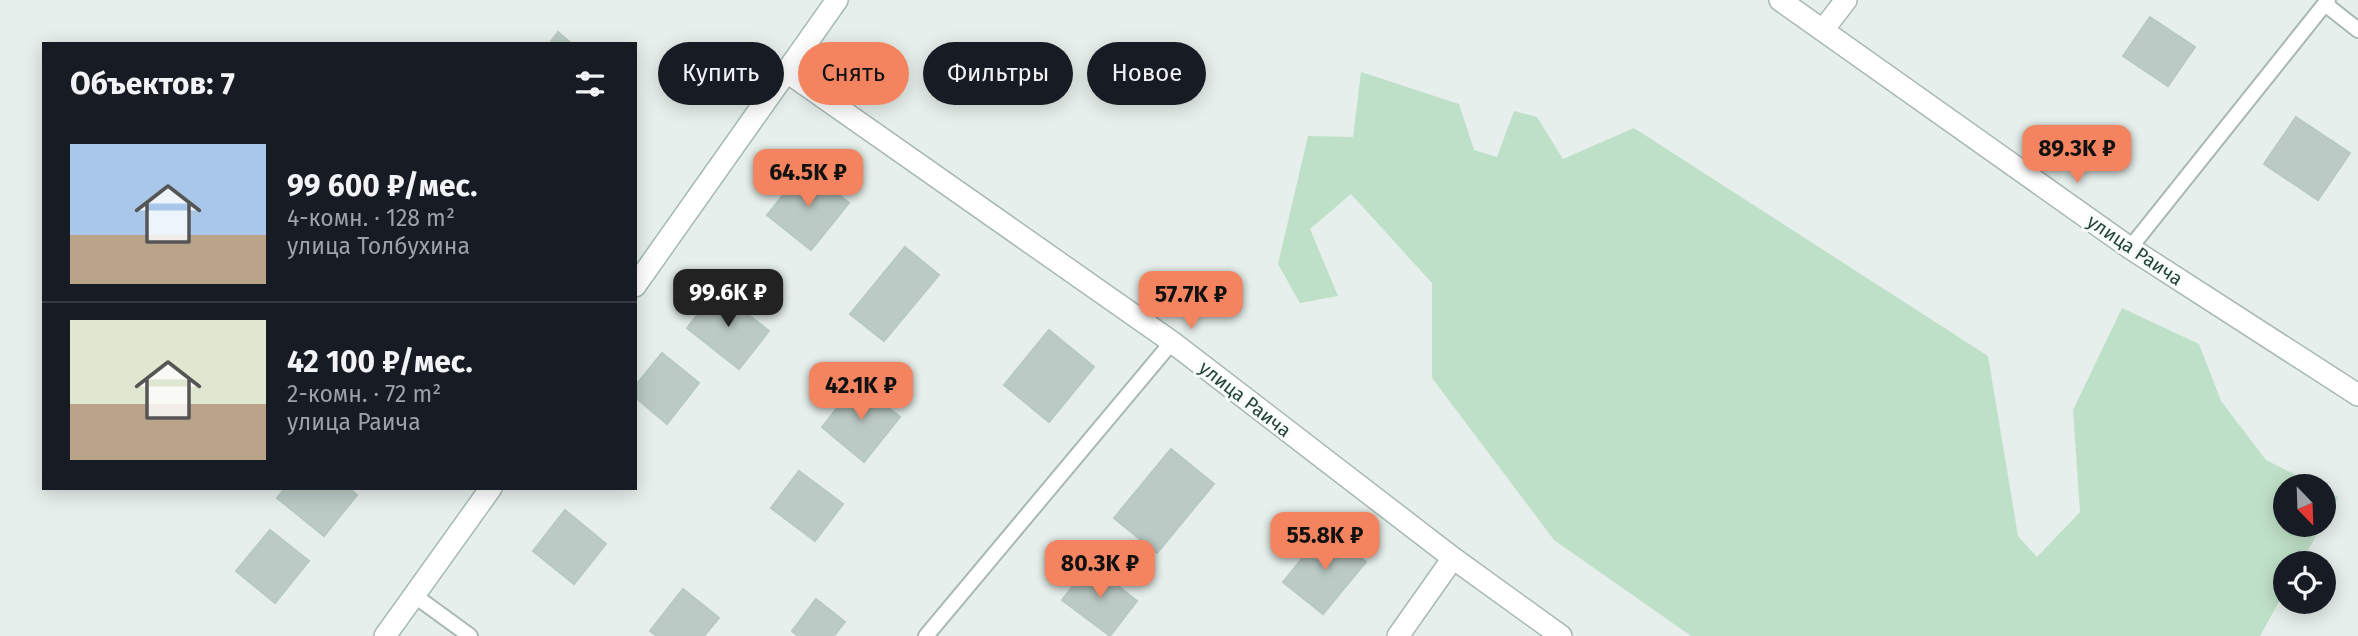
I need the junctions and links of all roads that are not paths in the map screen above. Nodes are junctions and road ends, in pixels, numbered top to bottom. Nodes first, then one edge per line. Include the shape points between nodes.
1 (837, 0) edge
2 (1780, 0) edge
3 (1846, 0) edge
4 (2327, 2) edge
5 (1823, 30) junction
6 (2358, 30) edge
7 (788, 72) junction
8 (2130, 248) junction
9 (637, 283) edge
10 (1171, 342) junction
11 (2358, 395) edge
12 (490, 490) edge
13 (1452, 558) junction
14 (415, 596) junction
15 (385, 636) edge
16 (470, 636) edge
17 (926, 636) edge
18 (1398, 636) edge
19 (1561, 636) edge

1 - 7 street
2 - 5 street, улица Раича
3 - 5 street
4 - 6 lane
4 - 8 lane
5 - 8 street, улица Раича
7 - 9 street
7 - 10 street, улица Раича
8 - 11 street, улица Раича
10 - 13 street, улица Раича
10 - 17 lane
12 - 14 street
13 - 18 street
13 - 19 street, улица Раича
14 - 15 street
14 - 16 lane

